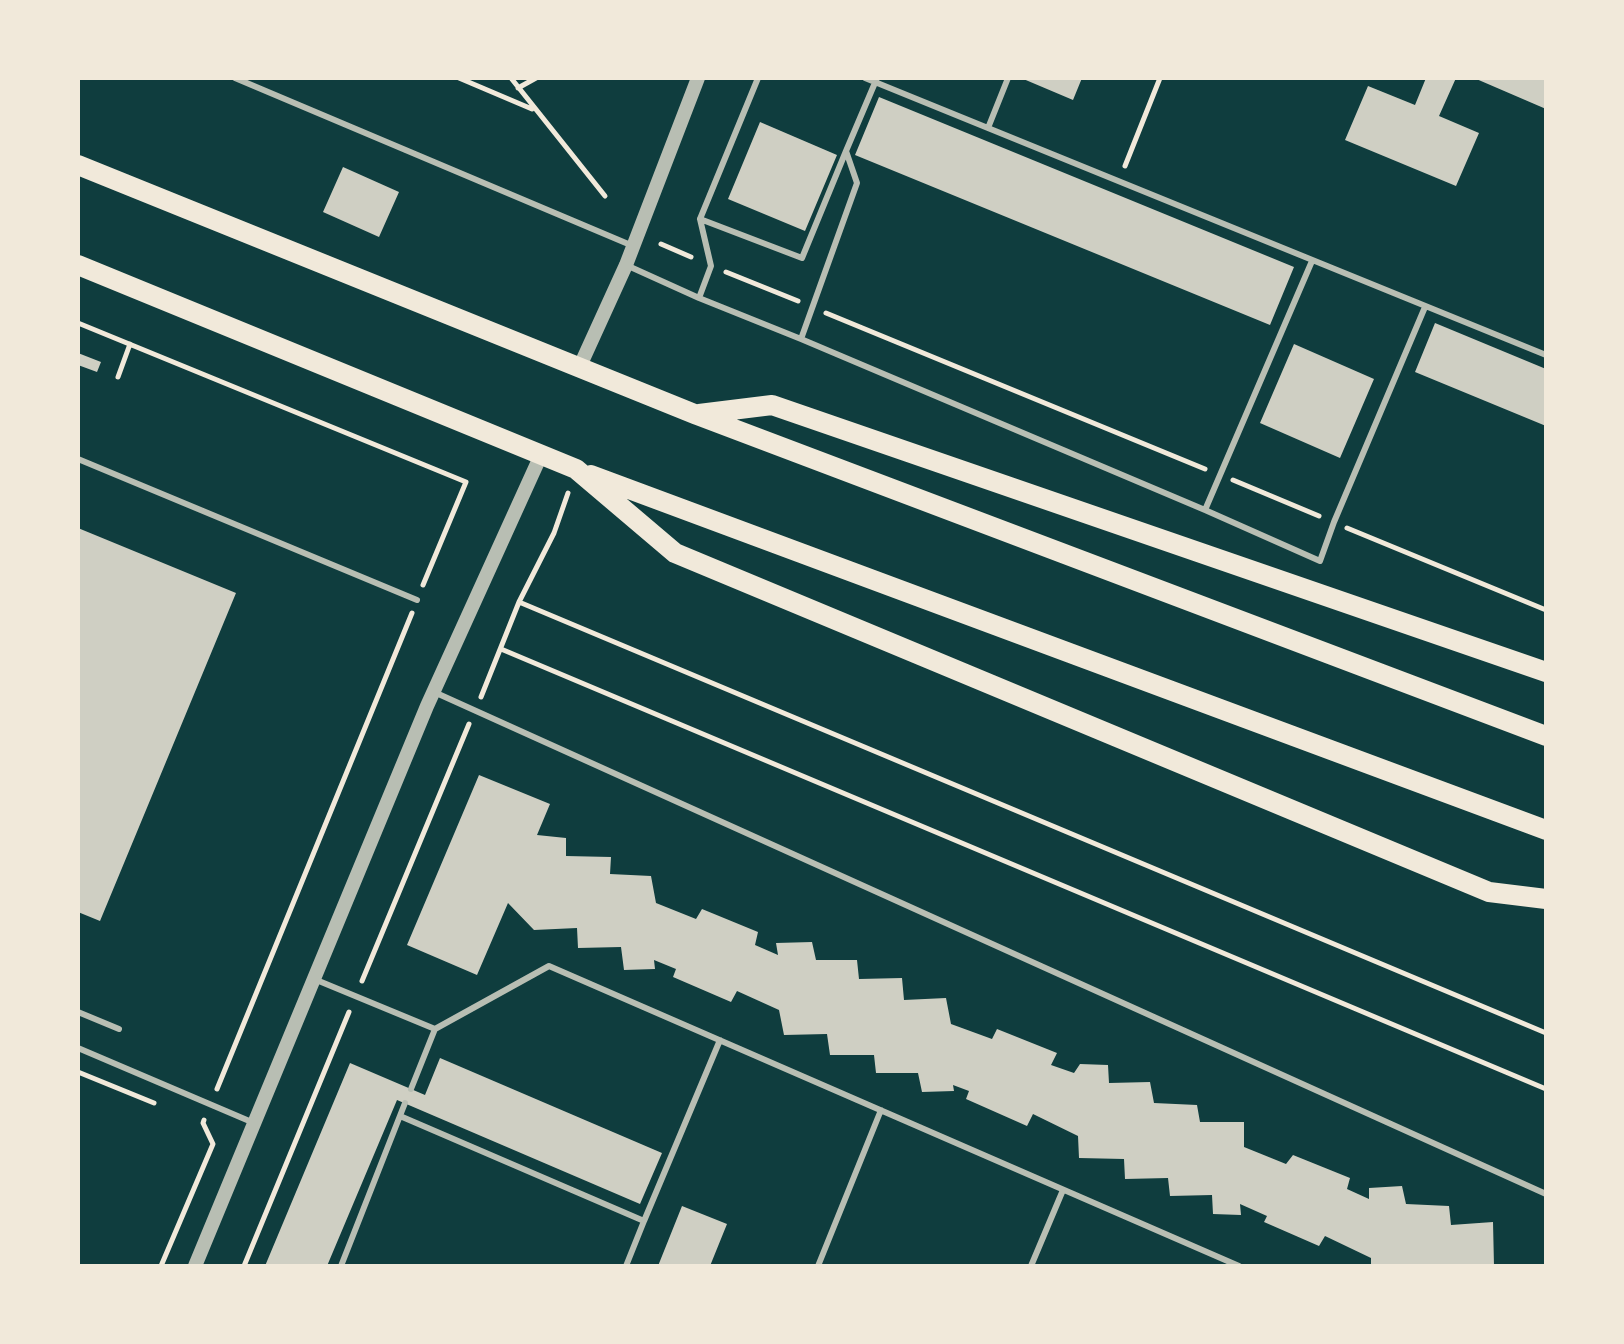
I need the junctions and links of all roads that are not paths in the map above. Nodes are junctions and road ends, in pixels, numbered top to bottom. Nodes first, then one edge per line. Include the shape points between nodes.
1 (235, 78) edge
2 (698, 78) edge
3 (758, 78) edge
4 (865, 78) edge
5 (1008, 78) edge
6 (876, 80) edge
7 (988, 128) junction
8 (846, 151) junction
9 (78, 165) edge
10 (700, 219) junction
11 (633, 246) junction
12 (1312, 261) junction
13 (78, 265) edge
14 (626, 265) junction
15 (699, 298) junction
16 (1425, 307) junction
17 (801, 339) junction
18 (1546, 355) edge
19 (580, 366) junction
20 (697, 415) junction
21 (541, 455) junction
22 (78, 459) edge
23 (576, 469) junction
24 (1205, 510) junction
25 (417, 600) road end
26 (1546, 672) edge
27 (434, 692) junction
28 (1546, 736) edge
29 (1546, 830) edge
30 (1546, 899) edge
31 (314, 979) junction
32 (78, 1012) edge
33 (119, 1029) dead end
34 (435, 1029) junction
35 (720, 1040) junction
36 (78, 1048) edge
37 (411, 1089) dead end
38 (405, 1103) dead end
39 (881, 1110) junction
40 (400, 1116) junction
41 (254, 1123) junction
42 (1063, 1190) junction
43 (1546, 1194) edge
44 (644, 1221) junction
45 (1234, 1265) edge
46 (195, 1266) edge
47 (341, 1266) edge
48 (626, 1266) edge
49 (818, 1266) edge
50 (1031, 1266) edge

1 - 11 lane
2 - 11 street
3 - 10 lane
4 - 6 lane
5 - 7 lane
6 - 7 lane
6 - 8 lane
7 - 12 lane
8 - 10 lane via 802,258
8 - 17 lane via 857,183
9 - 19 main road
10 - 15 lane via 711,266
11 - 14 street
12 - 16 lane
12 - 24 lane
13 - 21 main road
14 - 15 lane
14 - 19 street
15 - 17 lane
16 - 18 lane
16 - 24 lane via 1320,561
17 - 24 lane
19 - 20 main road
20 - 26 main road via 772,405
20 - 28 main road
21 - 23 main road
21 - 27 street
22 - 25 lane
23 - 29 main road
23 - 30 main road via 675,553 1489,892
27 - 31 street
27 - 43 lane
31 - 34 lane
31 - 41 street
32 - 33 lane
34 - 35 lane via 549,966
34 - 37 lane
35 - 39 lane
35 - 44 lane
36 - 41 lane
38 - 40 lane
39 - 42 lane
39 - 49 lane
40 - 44 lane
40 - 47 lane
41 - 46 street
42 - 45 lane
42 - 50 lane
44 - 48 lane

